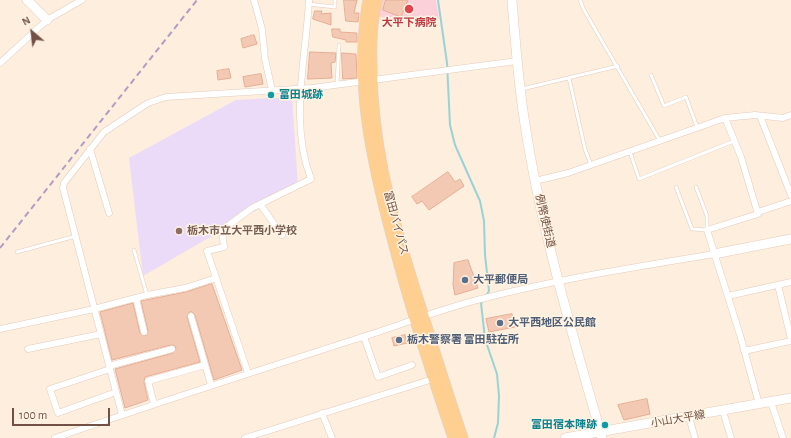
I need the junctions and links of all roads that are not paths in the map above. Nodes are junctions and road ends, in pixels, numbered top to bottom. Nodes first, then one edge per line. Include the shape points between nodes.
1 (27, 0) edge
2 (82, 0) edge
3 (254, 0) edge
4 (335, 0) edge
5 (368, 0) edge
6 (376, 0) edge
7 (512, 0) edge
8 (580, 0) edge
9 (308, 2) edge
10 (47, 20) junction
11 (339, 45) dead end
12 (517, 60) junction
13 (0, 63) edge
14 (618, 66) junction
15 (651, 75) dead end
16 (569, 78) junction
17 (367, 80) junction
18 (337, 84) junction
19 (302, 87) junction
20 (520, 89) junction
21 (272, 90) junction
22 (791, 115) edge
23 (760, 116) junction
24 (725, 118) junction
25 (697, 127) junction
26 (660, 141) junction
27 (734, 141) junction
28 (90, 149) junction
29 (630, 152) junction
30 (591, 166) junction
31 (535, 181) junction
32 (676, 187) dead end
33 (696, 187) dead end
34 (791, 196) edge
35 (791, 200) edge
36 (260, 204) junction
37 (758, 212) junction
38 (109, 213) dead end
39 (707, 230) junction
40 (282, 235) dead end
41 (76, 236) junction
42 (791, 239) edge
43 (134, 250) dead end
44 (18, 252) dead end
45 (714, 254) junction
46 (216, 278) junction
47 (558, 280) junction
48 (791, 282) edge
49 (778, 284) junction
50 (147, 295) junction
51 (728, 296) junction
52 (136, 298) junction
53 (94, 309) junction
54 (191, 316) dead end
55 (419, 317) junction
56 (0, 329) edge
57 (144, 332) dead end
58 (101, 334) junction
59 (364, 336) junction
60 (791, 340) edge
61 (28, 349) dead end
62 (172, 349) dead end
63 (744, 351) junction
64 (412, 365) dead end
65 (205, 366) junction
66 (110, 368) junction
67 (248, 373) junction
68 (433, 379) junction
69 (210, 385) junction
70 (116, 392) junction
71 (791, 398) edge
72 (771, 402) junction
73 (154, 404) junction
74 (758, 404) junction
75 (723, 411) junction
76 (322, 413) junction
77 (122, 415) junction
78 (689, 417) junction
79 (601, 435) edge
80 (55, 438) edge
81 (245, 438) edge
82 (332, 438) edge
83 (453, 438) edge
84 (463, 438) edge
85 (565, 438) edge
86 (695, 438) edge
87 (731, 438) edge
88 (783, 438) edge

1 - 10 street
2 - 10 street
3 - 21 street via 262,29
4 - 9 lane via 335,7
5 - 17 main road, 富田バイパス via 364,30
6 - 17 main road, 富田バイパス
7 - 12 street, 例幣使街道
8 - 14 lane
9 - 19 street
10 - 13 street
11 - 18 lane
12 - 17 street
12 - 20 street, 例幣使街道
14 - 16 lane
14 - 26 lane
15 - 25 lane via 664,106 686,97
16 - 20 lane
16 - 30 lane
17 - 18 street
17 - 55 main road, 富田バイパス via 368,128 376,176
18 - 19 street
19 - 21 street
19 - 36 street via 299,117 306,165 311,179
20 - 31 street, 例幣使街道
21 - 28 street via 166,97 148,103 119,121 104,132
22 - 23 street via 783,118
23 - 24 street
23 - 34 street
24 - 25 street
24 - 27 street
25 - 26 street
26 - 29 street
27 - 29 lane via 639,179
27 - 37 street
28 - 38 street
28 - 41 street via 64,183 63,188
29 - 30 street
30 - 31 street
31 - 47 street, 例幣使街道
32 - 39 lane via 692,229
33 - 39 lane via 707,216
35 - 37 street
36 - 40 street
36 - 46 street via 222,230 224,247 207,252
37 - 39 street
39 - 45 street
41 - 44 lane
41 - 53 street
42 - 45 street
43 - 50 lane
45 - 47 street
45 - 51 street
46 - 50 street via 185,288
46 - 67 street
47 - 55 street
47 - 79 street, 例幣使街道
48 - 49 street
49 - 51 street
49 - 60 street
50 - 52 street
51 - 63 street
52 - 53 street
52 - 57 street
53 - 56 street
53 - 58 street
54 - 65 street
55 - 59 street
55 - 68 main road, 富田バイパス
55 - 84 main road, 富田バイパス
58 - 61 street
58 - 66 street
59 - 64 street via 378,377
59 - 67 street
60 - 63 street
62 - 66 street
63 - 74 street
65 - 69 street
65 - 73 street via 148,381
66 - 70 street
66 - 70 street via 50,389 58,413
67 - 69 street
68 - 76 street
68 - 83 main road, 富田バイパス
69 - 73 street
70 - 77 street
71 - 72 street, 小山大平線
72 - 74 street, 小山大平線
72 - 88 street
73 - 77 street
74 - 75 street, 小山大平線
75 - 78 street, 小山大平線
75 - 87 street
76 - 81 street
76 - 82 street
77 - 80 street
78 - 79 street, 小山大平線
78 - 86 street
79 - 85 street, 小山大平線

